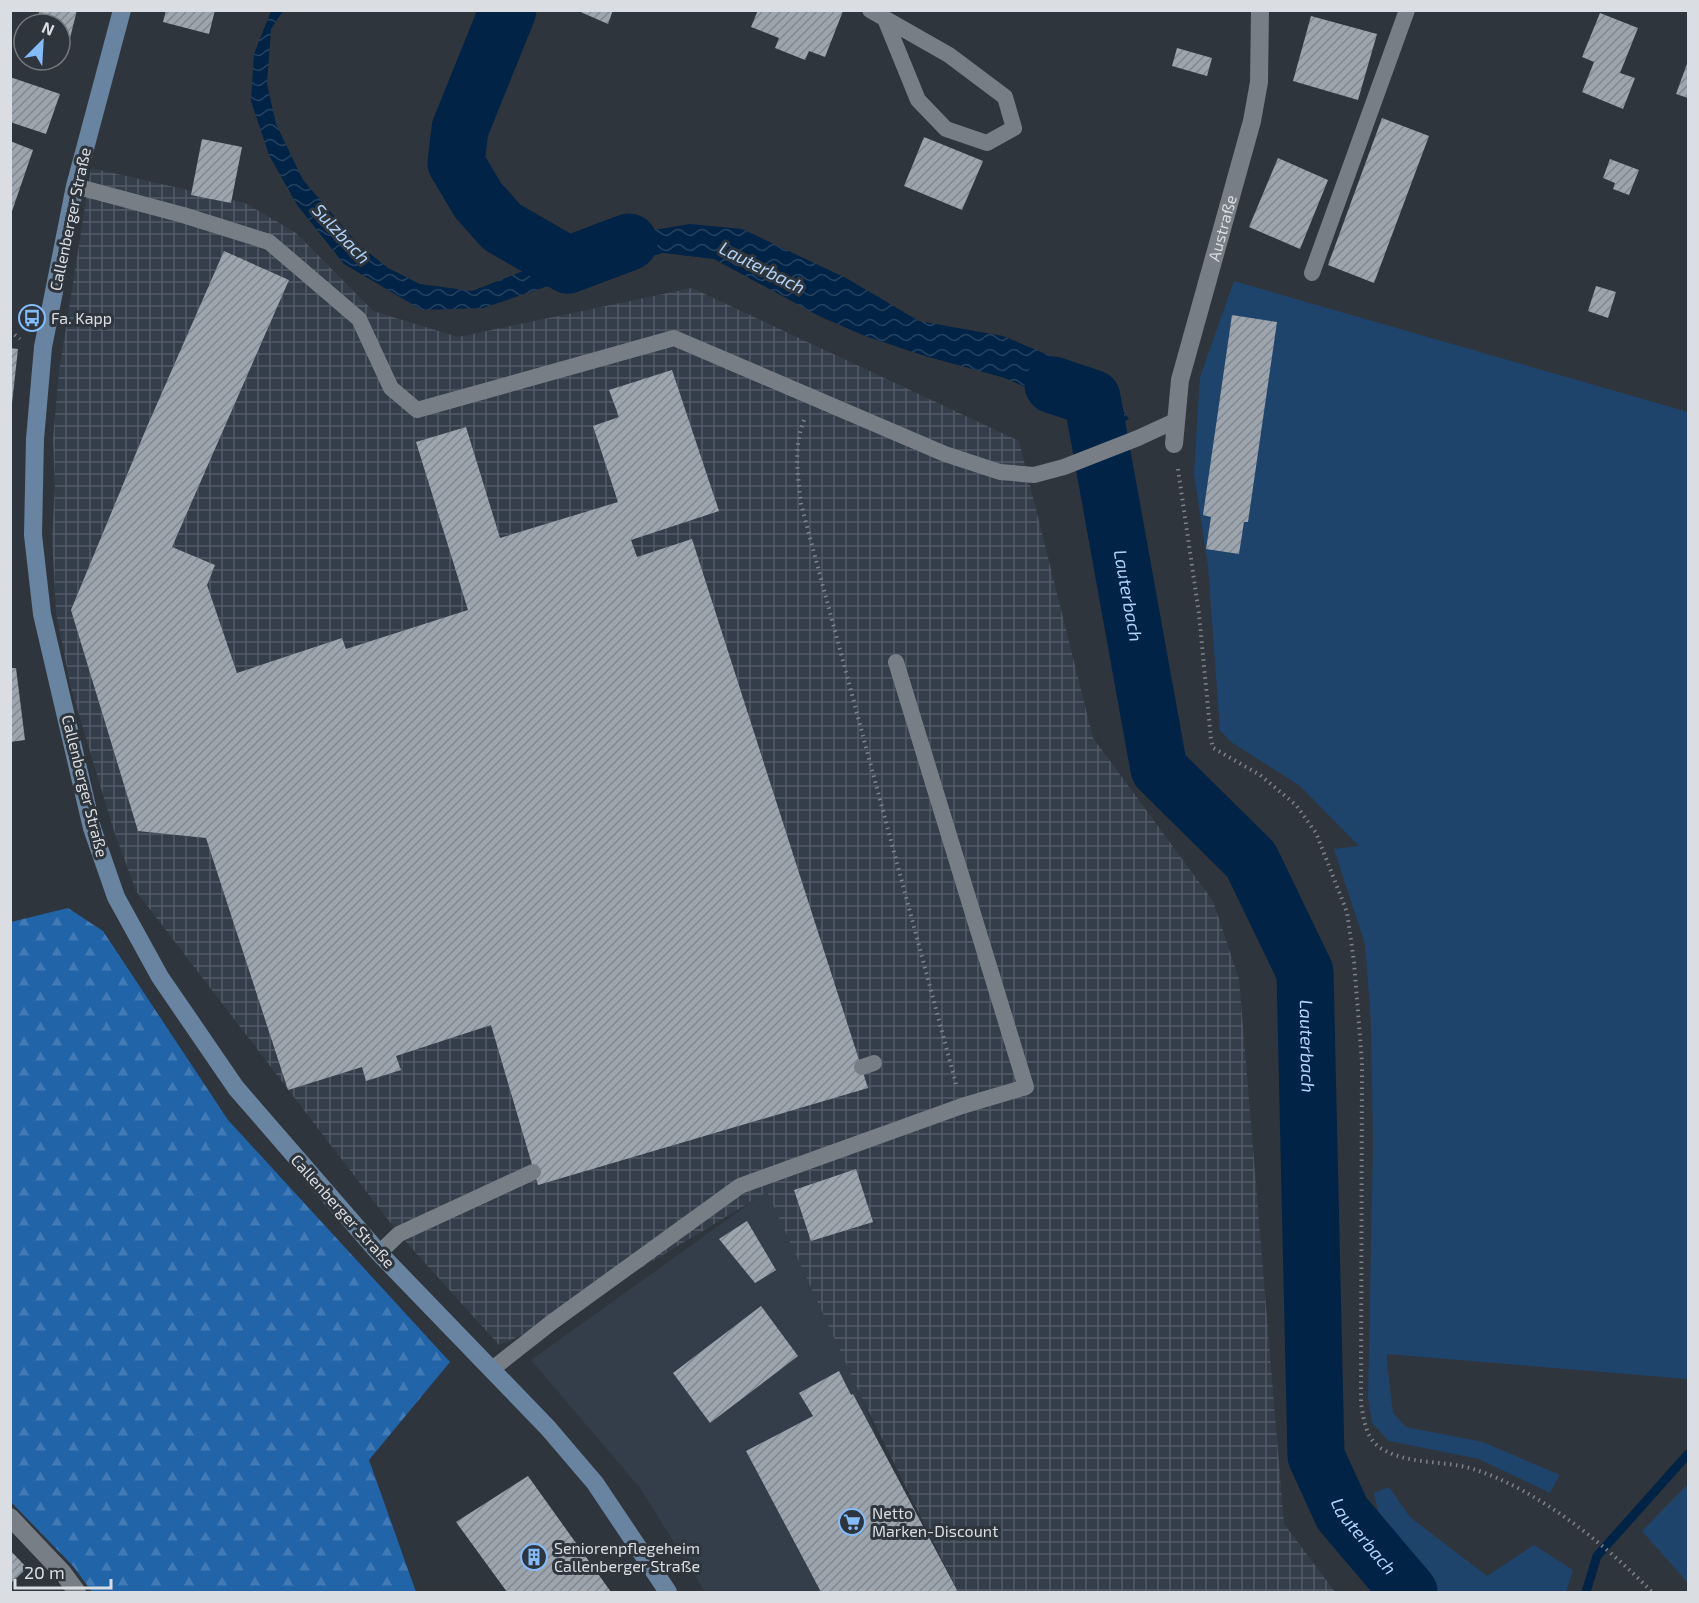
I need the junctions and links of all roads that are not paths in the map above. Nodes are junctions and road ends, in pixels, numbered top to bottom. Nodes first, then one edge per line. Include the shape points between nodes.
1 (122, 10) edge
2 (870, 10) edge
3 (1260, 10) edge
4 (1407, 10) edge
5 (885, 19) junction
6 (75, 186) junction
7 (1312, 273) dead end
8 (1175, 421) junction
9 (1174, 444) road end
10 (896, 662) dead end
11 (533, 1172) dead end
12 (379, 1253) junction
13 (492, 1370) junction
14 (10, 1517) edge
15 (77, 1593) edge
16 (668, 1593) edge

1 - 6 street, Callenberger Straße
2 - 5 lane
3 - 8 street, Austraße via 1259,82 1252,121 1180,380
4 - 7 lane
5 - 5 lane via 949,55 1005,97 1014,128 987,143 946,129 918,100
6 - 8 lane via 269,242 359,319 391,388 417,410 674,338 945,454 1000,472 1034,475 1064,467
6 - 12 street, Callenberger Straße via 40,371 34,439 33,535 42,614 92,828 116,897 160,977 236,1088
8 - 9 street, Austraße
10 - 13 lane via 1026,1088 962,1106 740,1186
11 - 12 lane via 399,1234
12 - 13 street, Callenberger Straße
13 - 16 street, Callenberger Straße via 595,1483
14 - 15 street

